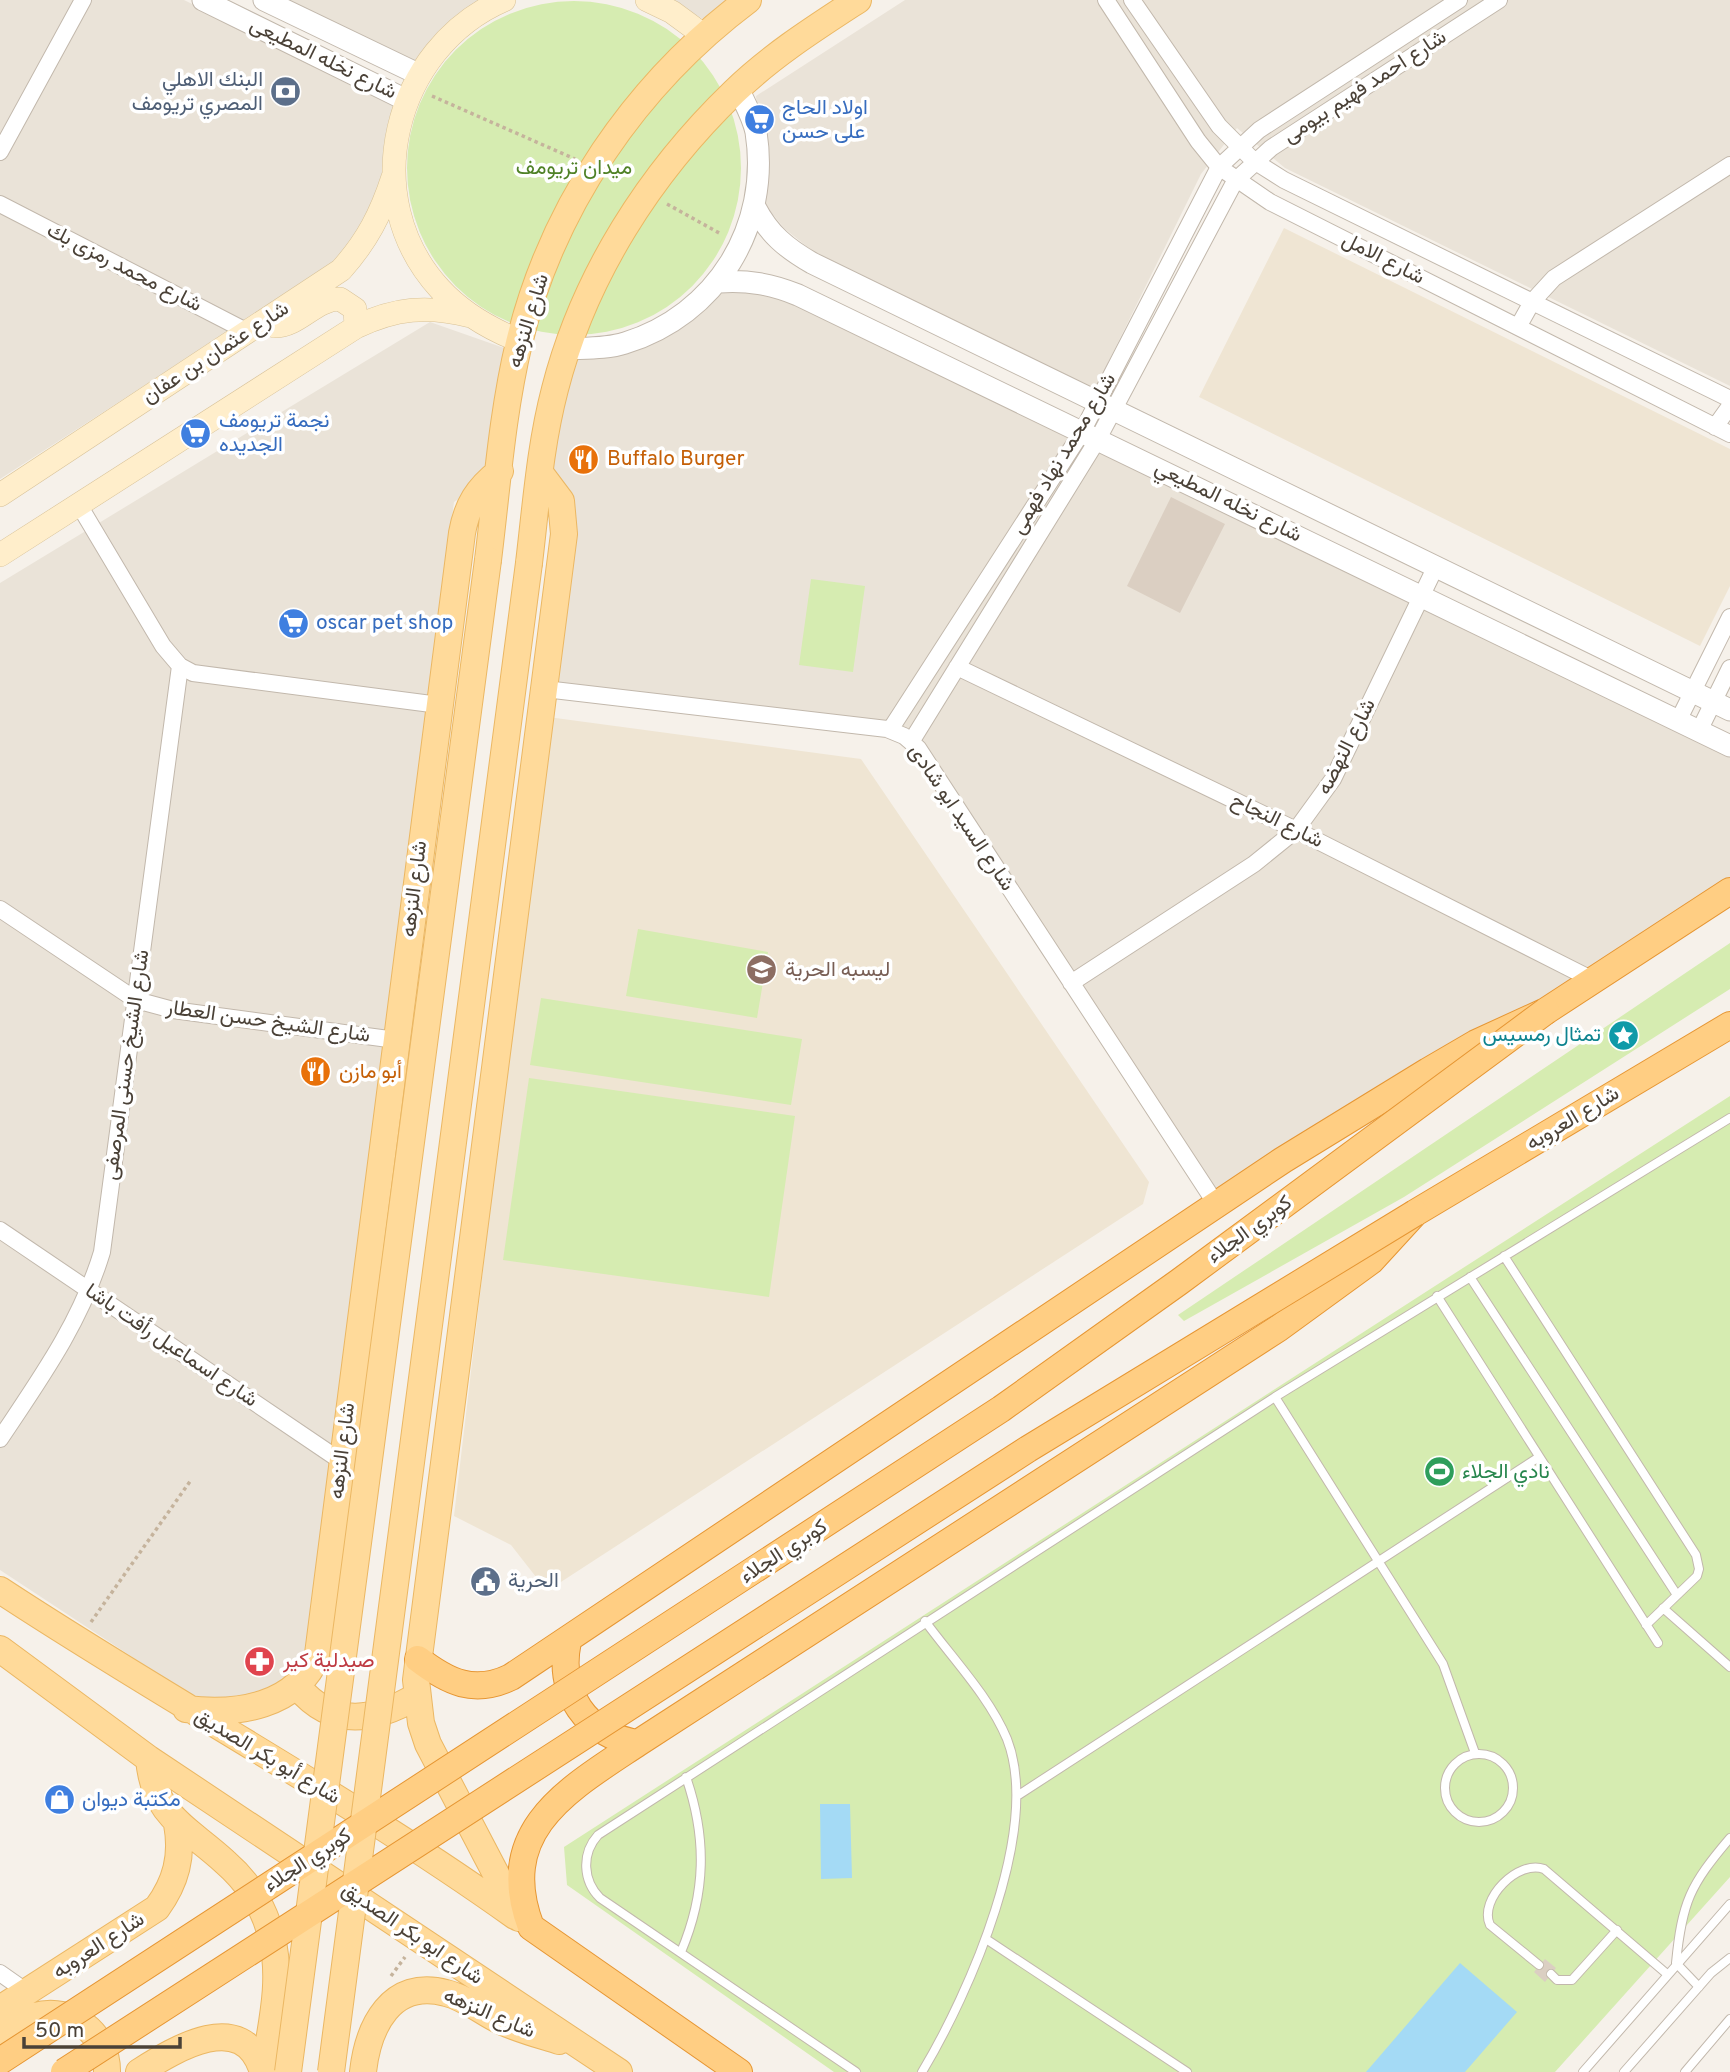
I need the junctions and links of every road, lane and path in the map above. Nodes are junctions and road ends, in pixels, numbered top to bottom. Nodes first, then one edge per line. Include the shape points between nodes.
1 (83, 0) edge
2 (202, 0) edge
3 (264, 0) edge
4 (504, 0) edge
5 (648, 0) edge
6 (748, 0) edge
7 (858, 0) edge
8 (1107, 0) edge
9 (1132, 0) edge
10 (1459, 0) edge
11 (1499, 0) edge
12 (702, 34) junction
13 (418, 74) junction
14 (738, 88) junction
15 (406, 100) junction
16 (1238, 147) junction
17 (0, 152) edge
18 (1254, 161) junction
19 (1730, 165) edge
20 (1219, 167) junction
21 (393, 177) junction
22 (1235, 181) junction
23 (0, 204) edge
24 (755, 207) junction
25 (719, 282) junction
26 (1532, 302) junction
27 (470, 316) junction
28 (256, 327) junction
29 (356, 327) junction
30 (1518, 327) junction
31 (520, 341) junction
32 (566, 349) junction
33 (1730, 399) edge
34 (1106, 405) junction
35 (1730, 405) edge
36 (1715, 427) junction
37 (1730, 434) edge
38 (1090, 436) junction
39 (499, 471) junction
40 (540, 473) junction
41 (0, 495) edge
42 (79, 505) junction
43 (0, 555) edge
44 (1436, 566) junction
45 (1422, 596) junction
46 (1730, 617) edge
47 (180, 666) junction
48 (957, 667) junction
49 (1730, 668) edge
50 (545, 689) junction
51 (1692, 692) junction
52 (439, 705) junction
53 (1722, 706) edge
54 (1678, 721) junction
55 (890, 730) junction
56 (1699, 731) junction
57 (911, 742) junction
58 (1730, 746) edge
59 (1296, 830) junction
60 (1730, 891) edge
61 (0, 909) edge
62 (1593, 981) junction
63 (1071, 982) junction
64 (136, 1000) junction
65 (1546, 1011) junction
66 (1730, 1025) edge
67 (396, 1040) junction
68 (1730, 1118) edge
69 (1216, 1204) junction
70 (1415, 1213) junction
71 (0, 1230) edge
72 (1504, 1256) junction
73 (1470, 1277) junction
74 (90, 1292) junction
75 (1437, 1296) junction
76 (1275, 1397) junction
77 (0, 1439) edge
78 (1539, 1457) junction
79 (341, 1461) junction
80 (191, 1480) dead end
81 (1378, 1562) junction
82 (0, 1590) edge
83 (1677, 1595) junction
84 (1663, 1608) junction
85 (925, 1621) junction
86 (1646, 1625) junction
87 (78, 1641) junction
88 (568, 1641) junction
89 (1658, 1643) dead end
90 (0, 1649) edge
91 (418, 1659) junction
92 (1730, 1667) edge
93 (298, 1687) junction
94 (417, 1696) junction
95 (186, 1709) junction
96 (638, 1743) junction
97 (1475, 1753) junction
98 (149, 1759) junction
99 (686, 1777) junction
100 (1017, 1796) junction
101 (177, 1824) junction
102 (1730, 1838) edge
103 (1730, 1904) edge
104 (525, 1923) junction
105 (1618, 1930) junction
106 (986, 1939) junction
107 (681, 1952) junction
108 (1730, 1958) edge
109 (1676, 1964) junction
110 (1539, 1965) dead end
111 (0, 1973) edge
112 (1667, 1974) junction
113 (1551, 1975) dead end
114 (1699, 1987) junction
115 (27, 1992) junction
116 (0, 2009) edge
117 (1730, 2019) edge
118 (0, 2032) edge
119 (581, 2046) junction
120 (0, 2061) edge
121 (64, 2072) edge
122 (107, 2072) edge
123 (139, 2072) edge
124 (264, 2072) edge
125 (288, 2072) edge
126 (331, 2072) edge
127 (363, 2072) edge
128 (619, 2072) edge
129 (739, 2072) edge
130 (856, 2072) edge
131 (922, 2072) edge
132 (1186, 2072) edge
133 (1583, 2072) edge
134 (1624, 2072) edge
135 (1685, 2072) edge

1 - 17 street
2 - 15 street, شارع نخله المطيعى
3 - 13 street, شارع نخله المطيعى
4 - 13 main road via 461,25
5 - 12 main road
6 - 12 main road
7 - 14 main road
8 - 20 street, شارع الامل
9 - 16 street, شارع الامل
10 - 16 street, شارع احمد فهيم بيومى
11 - 18 street, شارع احمد فهيم بيومى
12 - 31 main road, شارع النزهه via 642,99 592,166 549,255
13 - 15 main road
14 - 24 street via 756,129 760,168
14 - 32 main road, شارع النزهه via 646,193 597,276
15 - 21 main road via 395,137
16 - 18 street, شارع الامل
16 - 20 street, شارع احمد فهيم بيومى
18 - 22 street, شارع احمد فهيم بيومى
18 - 26 street, شارع الامل
19 - 26 street via 1554,278
20 - 22 street, شارع الامل
20 - 34 street, شارع محمد نهاد فهمى
21 - 27 main road via 400,217 416,255 439,289
21 - 28 main road, شارع عثمان بن عفان via 382,212 365,243 341,270
22 - 30 street, شارع الامل
22 - 34 street, شارع محمد نهاد فهمى
23 - 28 street, شارع محمد رمزى بك
24 - 25 street via 742,245
24 - 34 street, شارع نخله المطيعي via 767,230 812,263
25 - 32 street via 676,320 624,344
25 - 38 street, شارع نخله المطيعي via 745,280 798,295
26 - 30 street
26 - 33 street, شارع الامل
27 - 29 main road via 412,308 383,314
27 - 31 main road
28 - 29 main road via 284,325 340,299 355,309
28 - 41 main road, شارع عثمان بن عفان
29 - 42 main road
30 - 36 street, شارع الامل
31 - 39 main road, شارع النزهه
32 - 40 main road, شارع النزهه
34 - 38 street, شارع محمد نهاد فهمى
34 - 44 street, شارع نخله المطيعي
35 - 36 street
36 - 37 street, شارع الامل
38 - 45 street, شارع نخله المطيعي
38 - 48 street, شارع محمد نهاد فهمى
38 - 55 street, شارع محمد نهاد فهمى
39 - 52 main road, شارع النزهه via 473,497 465,514
39 - 125 main road, bridge
40 - 50 main road via 561,501 565,518
40 - 126 main road, شارع النزهه, bridge
42 - 43 main road
42 - 47 street via 163,646
44 - 45 street, شارع النهضه
44 - 51 street, شارع نخله المطيعي
45 - 54 street, شارع نخله المطيعي
45 - 59 street, شارع النهضه via 1333,779
46 - 51 street
47 - 52 street via 193,673
47 - 64 street, شارع الشيخ حسنى المرصفى
48 - 57 street, شارع محمد نهاد فهمى
48 - 59 street, شارع النجاح
49 - 53 street
50 - 55 street, شارع السيد ابو شادى
50 - 91 main road
51 - 53 street, شارع نخله المطيعي
51 - 54 street
52 - 67 main road, شارع النزهه
53 - 56 street
54 - 56 street, شارع نخله المطيعي
55 - 57 street, شارع السيد ابو شادى
56 - 58 street, شارع نخله المطيعي
57 - 63 street, شارع السيد ابو شادى
59 - 62 street, شارع النجاح
59 - 63 street, شارع النهضه via 1254,864
60 - 62 highway
61 - 64 street, شارع الشيخ حسن العطار
62 - 65 highway
63 - 69 street, شارع السيد ابو شادى
64 - 67 street, شارع الشيخ حسن العطار via 173,1010
64 - 74 street, شارع الشيخ حسنى المرصفى via 102,1252
65 - 69 highway via 1428,1071
65 - 120 highway, كوبري الجلاء, bridge via 1001,1409
66 - 70 highway, شارع العروبه
67 - 79 main road, شارع النزهه
68 - 72 lane
69 - 88 highway
70 - 96 highway via 1371,1261 1289,1321
70 - 121 highway, bridge via 1007,1462
71 - 74 street, شارع اسماعيل رأفت باشا
72 - 73 lane
72 - 83 lane via 1696,1555 1697,1576
73 - 75 lane
73 - 83 lane
74 - 77 street, شارع الشيخ حسنى المرصفى via 67,1338
74 - 79 street, شارع اسماعيل رأفت باشا
75 - 76 lane
75 - 78 lane
76 - 81 lane
76 - 85 lane
78 - 81 lane
78 - 86 lane
79 - 93 main road, شارع النزهه via 321,1642 314,1665
80 - 87 path
81 - 97 lane via 1443,1664
81 - 100 lane
82 - 87 main road, شارع أبو بكر الصديق
83 - 84 lane
84 - 86 lane
84 - 92 lane
85 - 99 lane
85 - 100 lane via 1006,1738 1015,1766
86 - 89 lane
87 - 95 main road, شارع أبو بكر الصديق
88 - 91 highway via 511,1677 489,1685 453,1682
88 - 96 highway via 567,1684 578,1709 598,1729
90 - 98 main road, شارع ابو بكر الصديق
91 - 94 main road
93 - 94 main road via 320,1707 348,1716 378,1716
93 - 95 main road via 241,1709
94 - 104 main road via 434,1758
95 - 104 main road, شارع أبو بكر الصديق via 364,1814
96 - 104 highway via 563,1796 538,1823 522,1868
97 - 97 lane via 1492,1755 1505,1765 1513,1780 1513,1797 1505,1811 1491,1821 1474,1822 1458,1816 1448,1804 1444,1787 1448,1771 1459,1759
98 - 101 main road via 155,1790
98 - 119 main road, شارع ابو بكر الصديق
99 - 107 lane via 696,1806 703,1865 697,1905
99 - 107 lane via 598,1835 589,1850 586,1878 600,1898
100 - 106 lane
101 - 115 main road, شارع العروبه via 178,1862 171,1887 157,1908
101 - 124 main road via 232,1867 268,1926 276,1983
102 - 109 lane via 1692,1886 1683,1909
103 - 109 lane
104 - 129 highway
105 - 110 lane via 1544,1869 1520,1869 1490,1900 1487,1917
105 - 112 lane
105 - 113 lane via 1572,1980
106 - 131 lane via 962,1998
106 - 132 lane
107 - 130 lane
108 - 114 lane
109 - 112 lane
109 - 114 lane
111 - 115 street
112 - 133 lane
114 - 134 lane
115 - 116 main road, شارع العروبه
117 - 135 lane
118 - 122 main road via 36,2015 72,2018 99,2041
119 - 127 main road, شارع النزهه via 512,2026 457,1997 420,1991 397,2000 379,2017 368,2040
119 - 128 main road, شارع ابو بكر الصديق
123 - 124 main road via 188,2042 219,2037 244,2046

